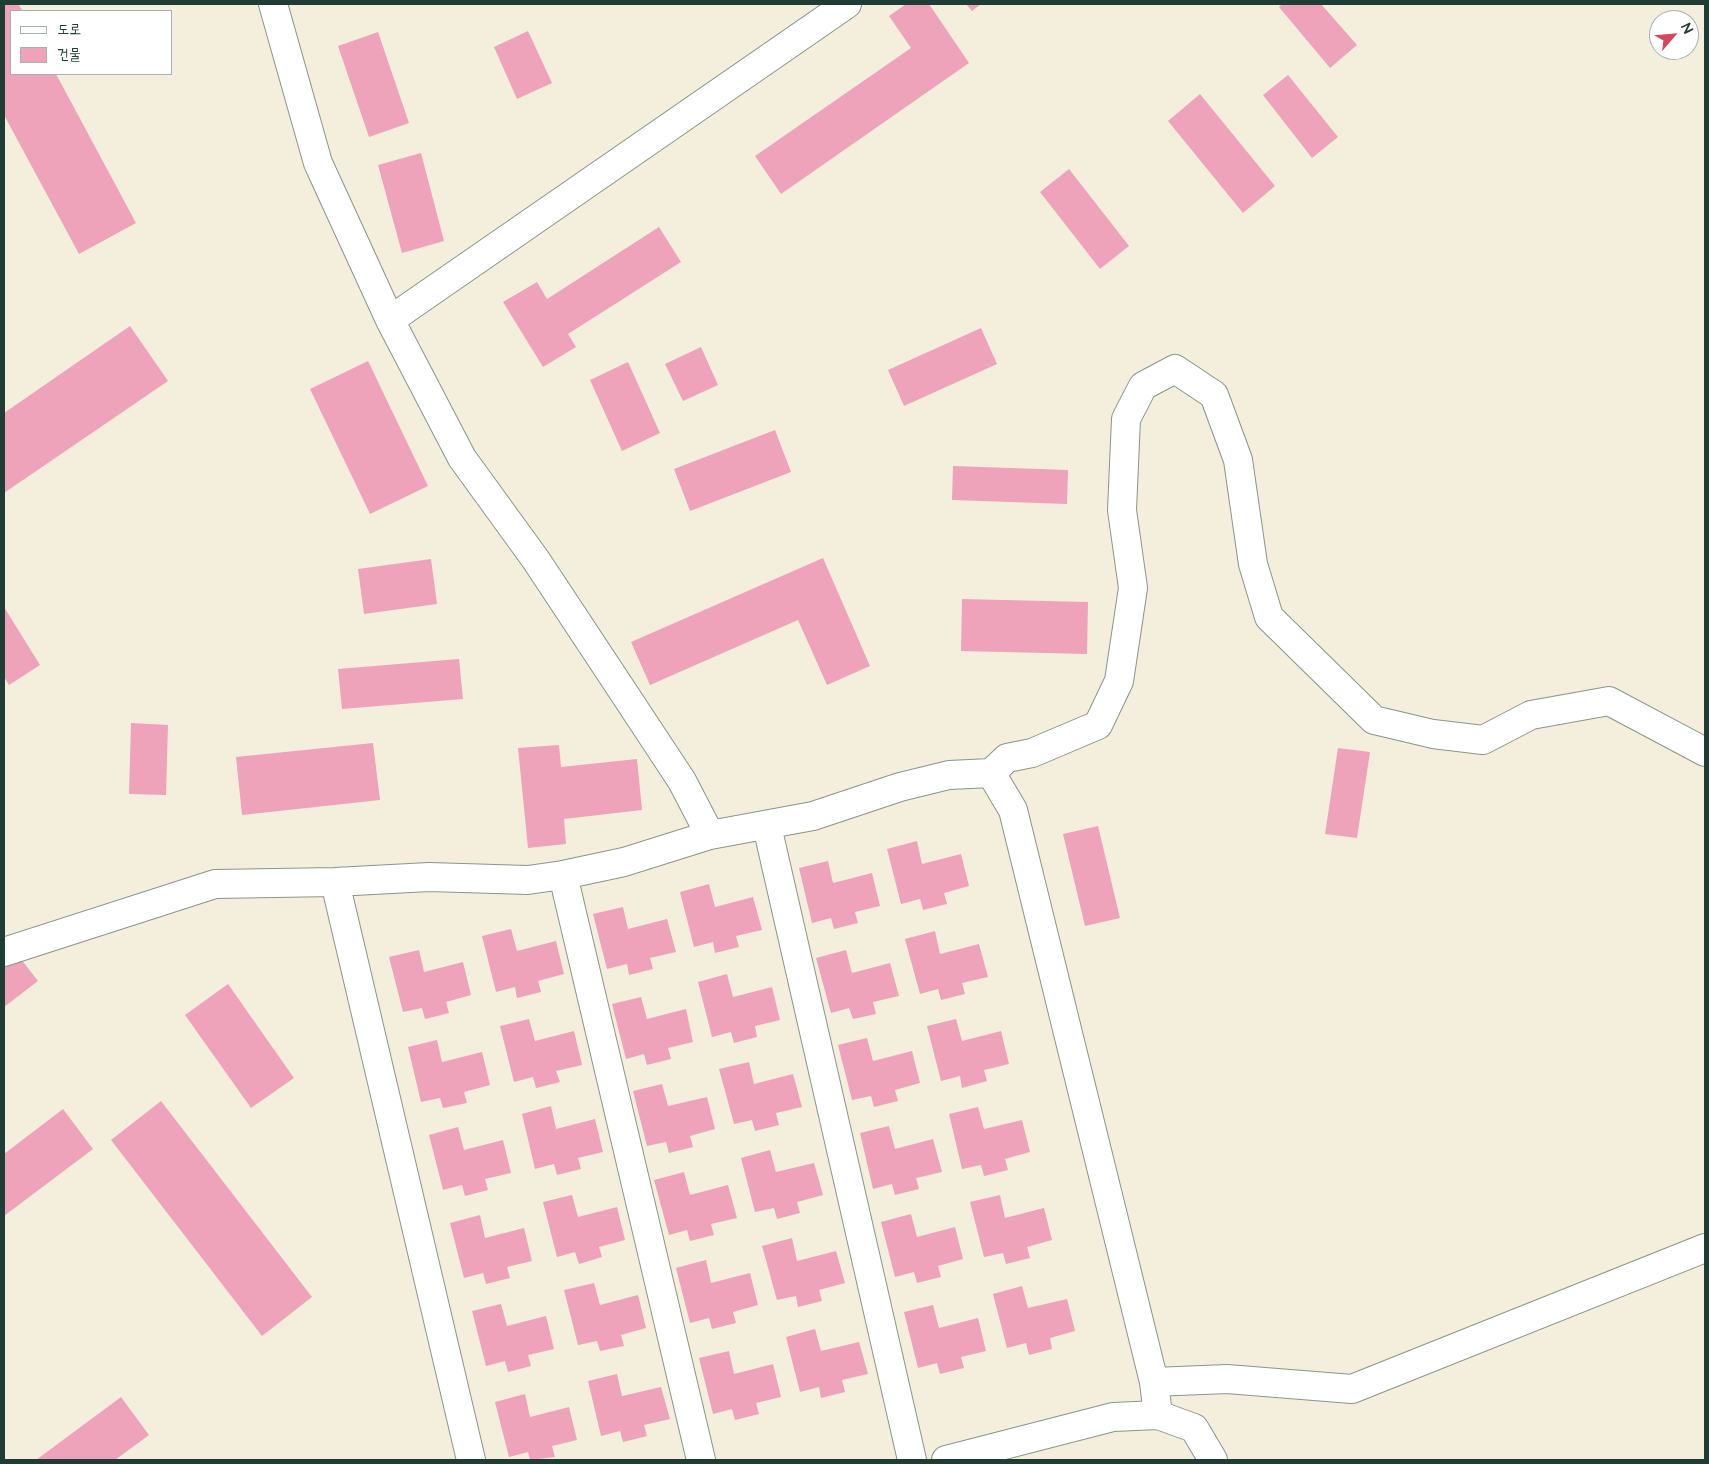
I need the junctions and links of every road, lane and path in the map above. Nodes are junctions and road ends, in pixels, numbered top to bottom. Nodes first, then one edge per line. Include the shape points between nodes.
1 (273, 4) edge
2 (847, 4) edge
3 (390, 320) junction
4 (1705, 752) edge
5 (991, 773) junction
6 (767, 826) junction
7 (710, 835) junction
8 (563, 875) junction
9 (335, 882) junction
10 (4, 952) edge
11 (1705, 1248) edge
12 (1154, 1382) junction
13 (1158, 1415) junction
14 (471, 1460) edge
15 (701, 1460) edge
16 (912, 1460) edge
17 (946, 1460) edge
18 (1213, 1460) edge

1 - 3 street via 318,163
2 - 3 street
3 - 7 street via 462,458 536,560 682,781
4 - 5 street via 1609,701 1530,715 1483,740 1433,734 1374,720 1270,618 1253,564 1238,460 1214,395 1175,369 1143,386 1126,418 1122,510 1133,588 1119,681 1098,725 1032,753 1007,758
5 - 6 street via 949,775 813,816
5 - 12 street via 1012,810
6 - 7 street
6 - 16 street
7 - 8 street via 624,862
8 - 9 street via 528,880 429,877
8 - 15 street
9 - 10 street via 215,884
9 - 14 street
11 - 12 street via 1352,1389 1226,1379
12 - 13 street
13 - 17 street via 1114,1417
13 - 18 street via 1194,1428

